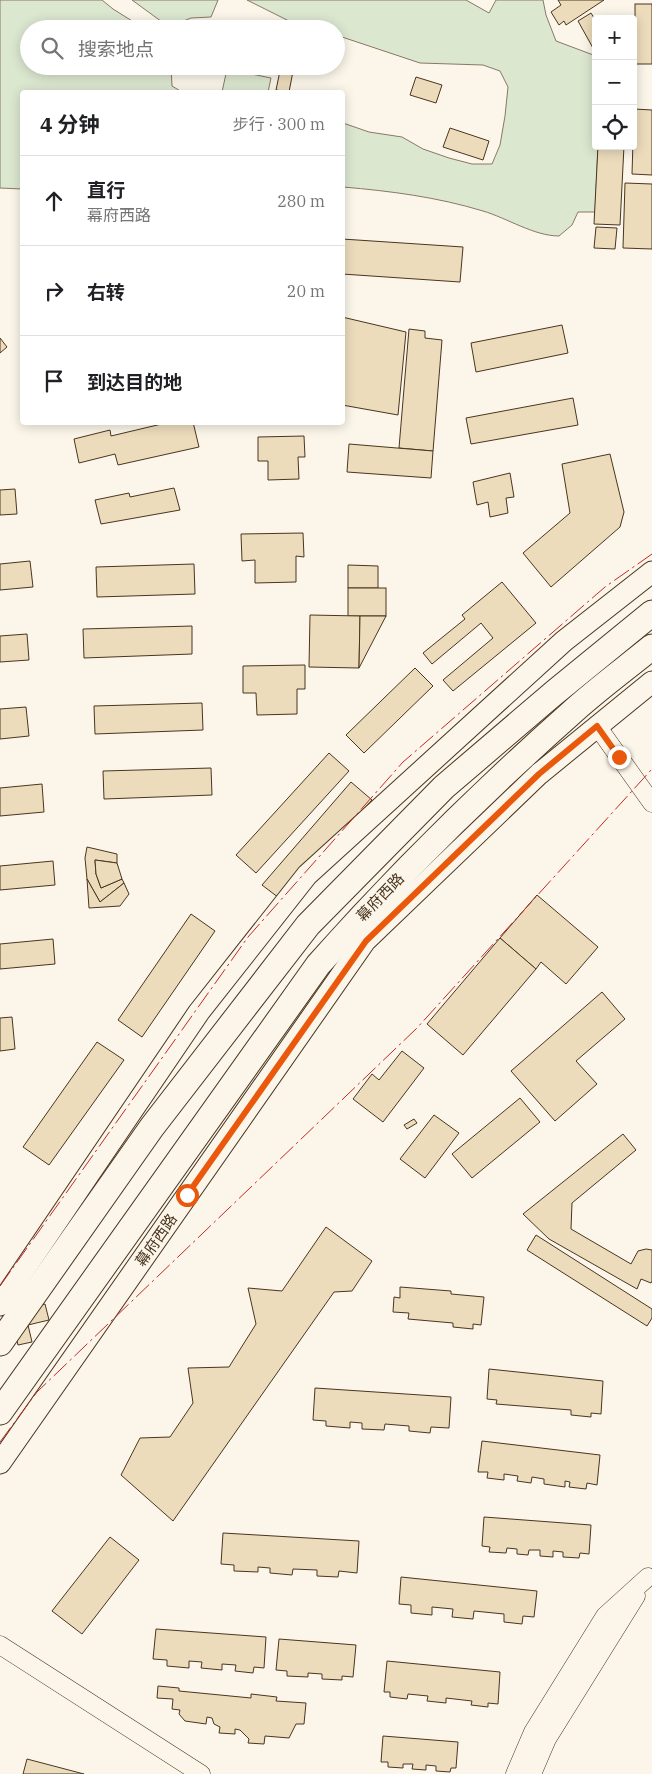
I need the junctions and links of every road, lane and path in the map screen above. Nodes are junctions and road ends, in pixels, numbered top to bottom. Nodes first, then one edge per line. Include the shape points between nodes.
1 (652, 572) edge
2 (652, 613) edge
3 (652, 647) edge
4 (652, 682) edge
5 (597, 726) junction
6 (652, 803) edge
7 (0, 1305) edge
8 (0, 1343) edge
9 (0, 1412) edge
10 (0, 1463) edge
11 (650, 1572) edge
12 (0, 1644) edge
13 (201, 1774) edge
14 (515, 1774) edge
15 (532, 1774) edge

1 - 7 main road via 564,642 307,875 199,1012
2 - 8 highway, 幕府西路 via 554,692 444,788 308,925 152,1127
3 - 9 highway, 幕府西路 via 571,713 435,840 318,965
4 - 5 main road, 幕府西路
5 - 6 street
5 - 10 main road, 幕府西路 via 539,774 366,941
11 - 14 street via 606,1616 533,1732
11 - 15 street via 547,1739
12 - 13 street

